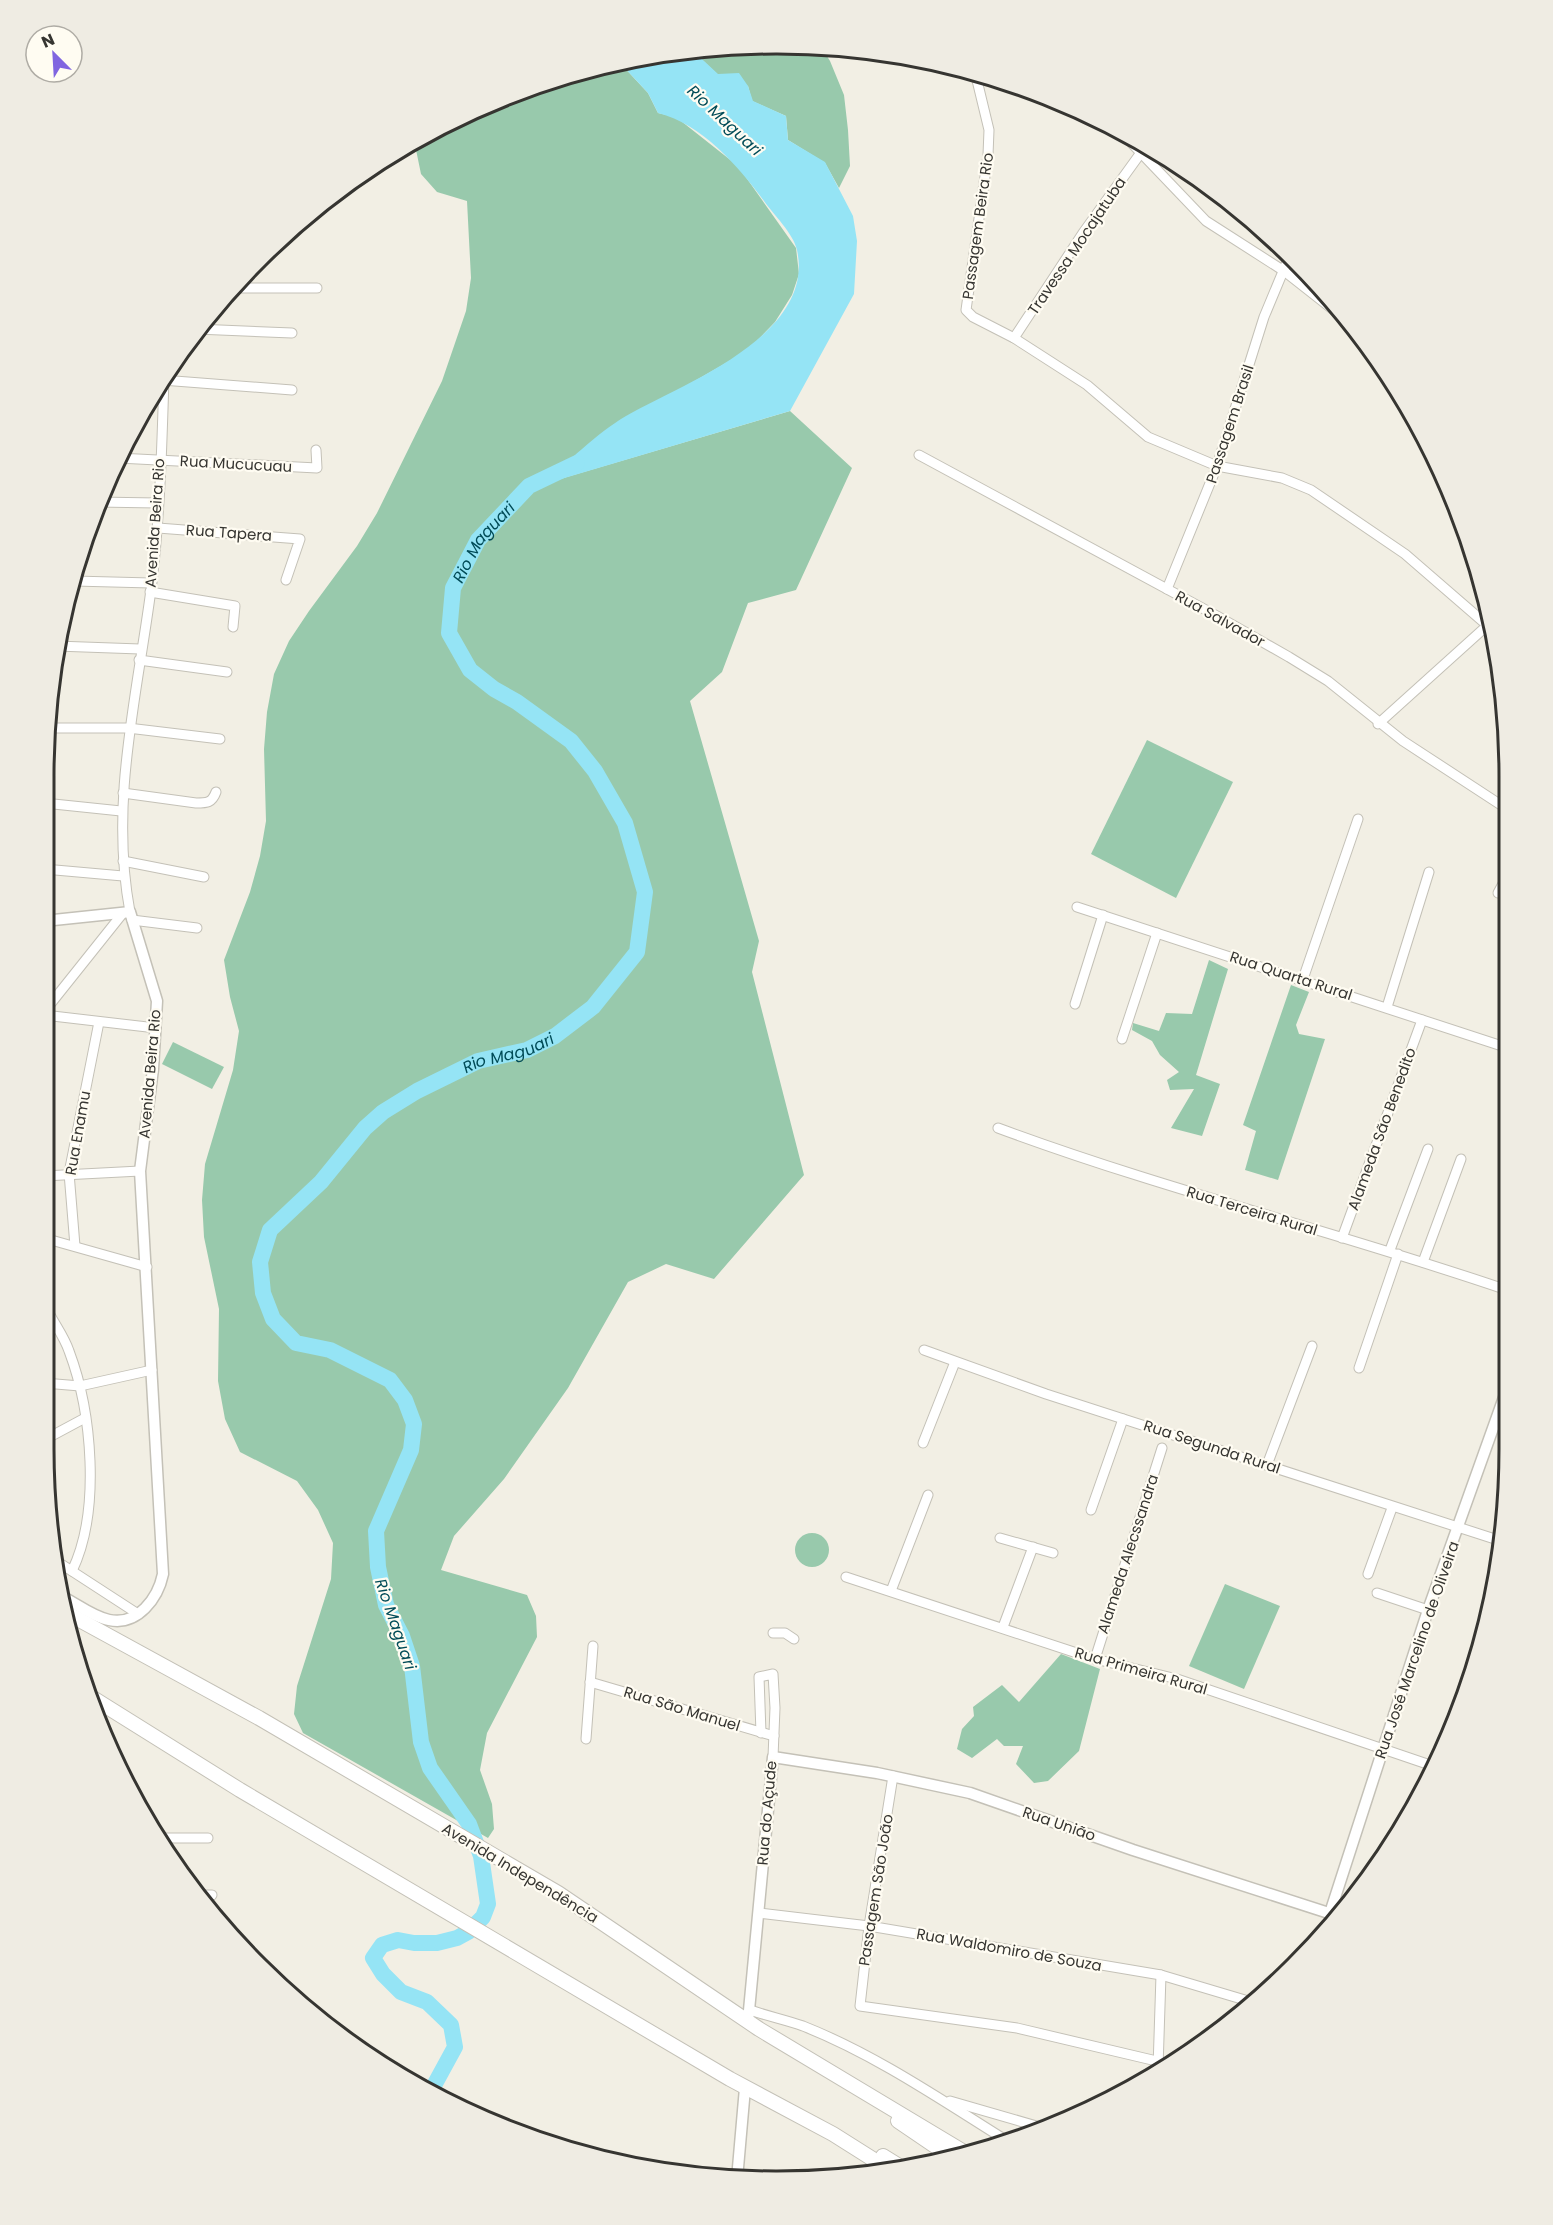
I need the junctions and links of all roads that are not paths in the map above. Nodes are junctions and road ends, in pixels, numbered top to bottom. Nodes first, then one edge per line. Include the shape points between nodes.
1 (978, 83) edge
2 (1137, 150) edge
3 (1140, 154) junction
4 (1286, 265) edge
5 (1284, 271) junction
6 (245, 288) edge
7 (317, 288) dead end
8 (1317, 297) edge
9 (209, 330) edge
10 (292, 333) dead end
11 (1014, 339) junction
12 (173, 380) edge
13 (292, 390) dead end
14 (162, 397) edge
15 (316, 450) dead end
16 (919, 455) dead end
17 (128, 458) edge
18 (160, 460) junction
19 (1217, 466) junction
20 (108, 502) edge
21 (157, 503) junction
22 (158, 528) junction
23 (286, 580) dead end
24 (81, 582) edge
25 (151, 587) junction
26 (1167, 590) junction
27 (1480, 616) edge
28 (233, 627) dead end
29 (1483, 628) edge
30 (66, 646) edge
31 (140, 649) junction
32 (139, 660) junction
33 (227, 672) dead end
34 (1378, 724) junction
35 (56, 728) edge
36 (128, 728) junction
37 (220, 739) dead end
38 (216, 792) dead end
39 (123, 793) junction
40 (54, 804) edge
41 (1499, 804) edge
42 (121, 811) junction
43 (1358, 819) dead end
44 (123, 861) junction
45 (54, 870) edge
46 (1429, 872) dead end
47 (123, 876) junction
48 (204, 877) dead end
49 (1077, 907) dead end
50 (128, 915) junction
51 (1102, 915) junction
52 (54, 920) edge
53 (197, 928) dead end
54 (1157, 933) junction
55 (1303, 979) junction
56 (54, 1002) edge
57 (1075, 1004) dead end
58 (1388, 1007) junction
59 (54, 1015) edge
60 (1422, 1020) junction
61 (99, 1022) junction
62 (156, 1028) junction
63 (1122, 1039) dead end
64 (1499, 1045) edge
65 (998, 1128) dead end
66 (1428, 1149) dead end
67 (1461, 1159) dead end
68 (140, 1171) junction
69 (69, 1173) junction
70 (54, 1175) edge
71 (1342, 1238) junction
72 (54, 1241) edge
73 (75, 1246) junction
74 (1394, 1252) junction
75 (1423, 1263) junction
76 (147, 1267) junction
77 (1499, 1287) edge
78 (54, 1321) edge
79 (1312, 1346) dead end
80 (924, 1350) dead end
81 (954, 1359) junction
82 (1359, 1368) dead end
83 (152, 1370) junction
84 (54, 1384) edge
85 (80, 1386) junction
86 (1499, 1412) edge
87 (85, 1418) junction
88 (1123, 1419) junction
89 (54, 1435) edge
90 (923, 1443) dead end
91 (1162, 1448) dead end
92 (1268, 1465) junction
93 (928, 1495) dead end
94 (1392, 1508) junction
95 (1091, 1510) dead end
96 (1459, 1528) junction
97 (999, 1538) dead end
98 (1493, 1539) edge
99 (1032, 1547) junction
100 (1053, 1553) dead end
101 (64, 1566) edge
102 (72, 1571) junction
103 (1368, 1574) dead end
104 (846, 1576) dead end
105 (891, 1591) junction
106 (1377, 1593) dead end
107 (71, 1601) edge
108 (1432, 1607) junction
109 (138, 1614) junction
110 (75, 1617) edge
111 (1003, 1627) junction
112 (773, 1632) dead end
113 (794, 1640) dead end
114 (593, 1646) dead end
115 (1095, 1659) junction
116 (590, 1682) junction
117 (100, 1703) edge
118 (761, 1733) junction
119 (774, 1736) junction
120 (586, 1739) dead end
121 (1383, 1750) junction
122 (773, 1757) junction
123 (1426, 1764) edge
124 (893, 1776) junction
125 (168, 1838) edge
126 (208, 1838) dead end
127 (1337, 1904) edge
128 (759, 1913) junction
129 (1330, 1913) edge
130 (869, 1926) junction
131 (1161, 1975) junction
132 (1244, 2000) edge
133 (749, 2016) junction
134 (1160, 2060) edge
135 (1156, 2063) edge
136 (745, 2088) junction
137 (868, 2092) junction
138 (940, 2098) junction
139 (1031, 2124) edge
140 (833, 2134) junction
141 (999, 2136) edge
142 (957, 2147) edge
143 (942, 2151) edge
144 (892, 2161) edge
145 (880, 2163) edge
146 (738, 2169) edge

1 - 11 street, Passagem Beira Rio via 989,130 988,155 966,310
2 - 3 street
3 - 5 street via 1206,221
3 - 11 street, Travessa Mocajatuba
4 - 5 street, Passagem Brasil
5 - 8 street
5 - 19 street, Passagem Brasil via 1264,317
6 - 7 street
9 - 10 street
11 - 19 street via 1101,395 1148,437
12 - 13 street
14 - 18 street, Avenida Beira Rio
15 - 18 street, Rua Mucucuau via 317,468
16 - 26 street, Rua Salvador
17 - 18 street, Rua Mucucuau
18 - 21 street, Avenida Beira Rio
19 - 26 street, Passagem Brasil
19 - 27 street via 1282,478 1311,490 1405,554
20 - 21 street
21 - 22 street, Avenida Beira Rio
22 - 23 street, Rua Tapera via 300,539
22 - 25 street, Avenida Beira Rio
24 - 25 street
25 - 28 street via 236,606
25 - 31 street, Avenida Beira Rio
26 - 34 street, Rua Salvador via 1328,681
29 - 34 street
30 - 31 street
31 - 32 street, Avenida Beira Rio
32 - 33 street
32 - 36 street, Avenida Beira Rio
34 - 41 street, Rua Salvador
35 - 36 street
36 - 37 street
36 - 39 street, Avenida Beira Rio
38 - 39 street via 208,803
39 - 42 street, Avenida Beira Rio
40 - 42 street
42 - 44 street, Avenida Beira Rio
43 - 55 street
44 - 47 street, Avenida Beira Rio
44 - 48 street
45 - 47 street
46 - 58 street
47 - 50 street, Avenida Beira Rio
49 - 51 street, Rua Quarta Rural
50 - 52 street
50 - 53 street
50 - 56 street
50 - 62 street, Avenida Beira Rio via 157,1001
51 - 54 street, Rua Quarta Rural
51 - 57 street
54 - 55 street, Rua Quarta Rural via 1264,970
54 - 63 street
55 - 58 street, Rua Quarta Rural
58 - 60 street, Rua Quarta Rural
59 - 61 street
60 - 64 street, Rua Quarta Rural
60 - 71 street, Alameda São Benedito
61 - 62 street
61 - 69 street, Rua Enamu
62 - 68 street, Avenida Beira Rio
65 - 71 street, Rua Terceira Rural via 1043,1139 1082,1160
66 - 74 street
67 - 75 street
68 - 69 street
68 - 76 street, Avenida Beira Rio
69 - 70 street
69 - 73 street, Rua Enamu
71 - 74 street, Rua Terceira Rural
72 - 73 street
73 - 76 street
74 - 75 street, Rua Terceira Rural
74 - 82 street
75 - 77 street, Rua Terceira Rural
76 - 83 street, Avenida Beira Rio
78 - 85 street
79 - 92 street
80 - 81 street, Rua Segunda Rural
81 - 88 street, Rua Segunda Rural
81 - 90 street
83 - 85 street
83 - 109 street, Avenida Beira Rio via 163,1574 157,1594
84 - 85 street
85 - 87 street
86 - 96 street, Rua José Marcelino de Oliveira
87 - 89 street
87 - 102 street via 90,1479 81,1551
88 - 92 street, Rua Segunda Rural via 1219,1454
88 - 95 street
91 - 115 street, Alameda Alecssandra
92 - 94 street, Rua Segunda Rural
93 - 105 street
94 - 96 street, Rua Segunda Rural
94 - 103 street
96 - 98 street, Rua Segunda Rural
96 - 108 street, Rua José Marcelino de Oliveira
97 - 99 street
99 - 100 street
99 - 111 street
101 - 102 street
102 - 109 street
104 - 105 street, Rua Primeira Rural
105 - 111 street, Rua Primeira Rural
106 - 108 street
107 - 109 street via 108,1620
108 - 121 street, Rua José Marcelino de Oliveira
110 - 133 main road, Avenida Independência via 259,1718 558,1893
111 - 115 street, Rua Primeira Rural
112 - 113 street via 785,1633
114 - 116 street
115 - 121 street, Rua Primeira Rural via 1177,1679
116 - 118 street, Rua São Manuel
116 - 120 street
117 - 136 main road via 240,1790
118 - 119 street, Rua São Manuel
118 - 119 street, Rua do Açude via 759,1677 773,1674
119 - 122 street, Rua do Açude
121 - 123 street, Rua Primeira Rural
121 - 127 street, Rua José Marcelino de Oliveira
122 - 124 street, Rua União
122 - 128 street, Rua do Açude
124 - 129 street, Rua União via 970,1793
124 - 130 street, Passagem São João
125 - 126 street
128 - 130 street, Rua Waldomiro de Souza
128 - 133 street, Rua do Açude
130 - 131 street, Rua Waldomiro de Souza
130 - 135 street, Passagem São João via 859,2003 863,2008 1017,2028
131 - 132 street, Rua Waldomiro de Souza
131 - 134 street
133 - 137 main road, Avenida Independência
133 - 138 street via 801,2025
136 - 140 main road
136 - 146 street
137 - 142 main road, Avenida Independência
137 - 143 main road via 881,2110
138 - 139 street
138 - 141 street
140 - 144 main road via 856,2139
140 - 145 main road

